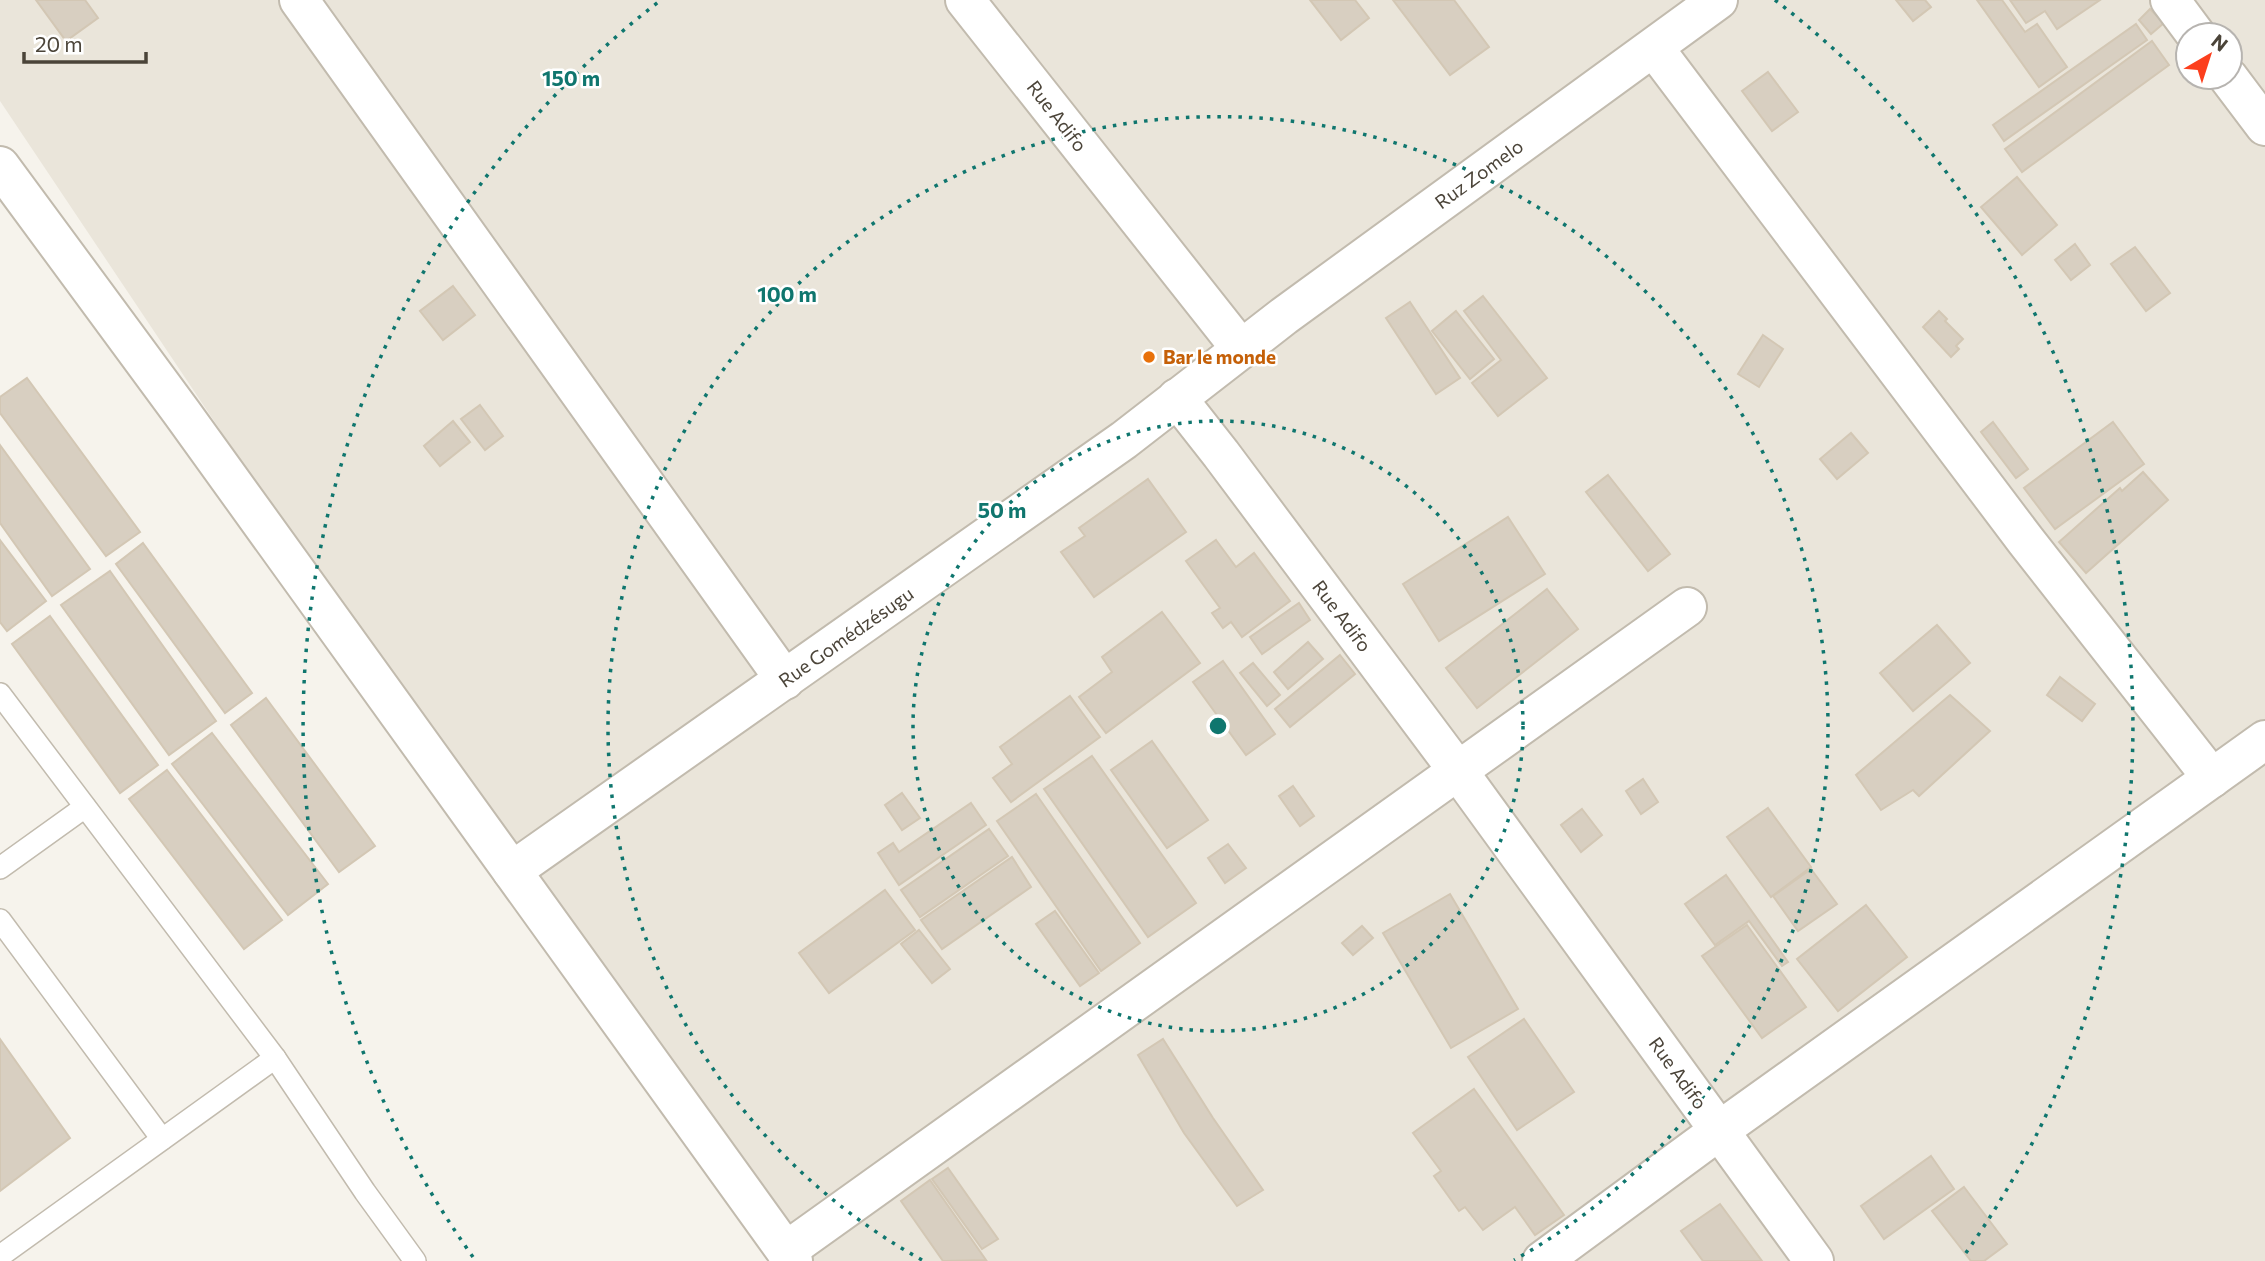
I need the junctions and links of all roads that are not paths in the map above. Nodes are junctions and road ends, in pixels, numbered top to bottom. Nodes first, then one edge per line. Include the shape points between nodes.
1 (299, 0) edge
2 (965, 0) edge
3 (1718, 0) edge
4 (2170, 0) edge
5 (2186, 21) edge
6 (1654, 48) junction
7 (2239, 91) edge
8 (2265, 126) edge
9 (0, 166) edge
10 (1241, 349) junction
11 (1177, 398) junction
12 (1687, 607) dead end
13 (785, 680) junction
14 (0, 694) edge
15 (2265, 740) edge
16 (1458, 771) junction
17 (2212, 778) junction
18 (85, 807) junction
19 (0, 868) edge
20 (512, 871) junction
21 (0, 920) edge
22 (275, 1058) junction
23 (1720, 1130) junction
24 (162, 1139) junction
25 (0, 1256) edge
26 (789, 1256) edge
27 (415, 1261) edge
28 (1542, 1261) edge
29 (1814, 1261) edge

1 - 13 street
2 - 10 street, Rue Adifo
3 - 6 street, Ruz Zomelo
4 - 5 street
6 - 10 street, Ruz Zomelo
6 - 17 street via 2026,541
7 - 8 street
9 - 20 street
10 - 11 street
11 - 13 street, Rue Gomédzésugu
11 - 16 street, Rue Adifo
12 - 16 street
13 - 20 street, Rue Gomédzésugu
14 - 18 lane
15 - 17 street
16 - 23 street, Rue Adifo
16 - 26 street
17 - 23 street
18 - 19 lane
18 - 22 lane
20 - 26 street
21 - 24 lane
22 - 24 lane
22 - 27 lane
23 - 28 street
23 - 29 street, Rue Adifo
24 - 25 lane

